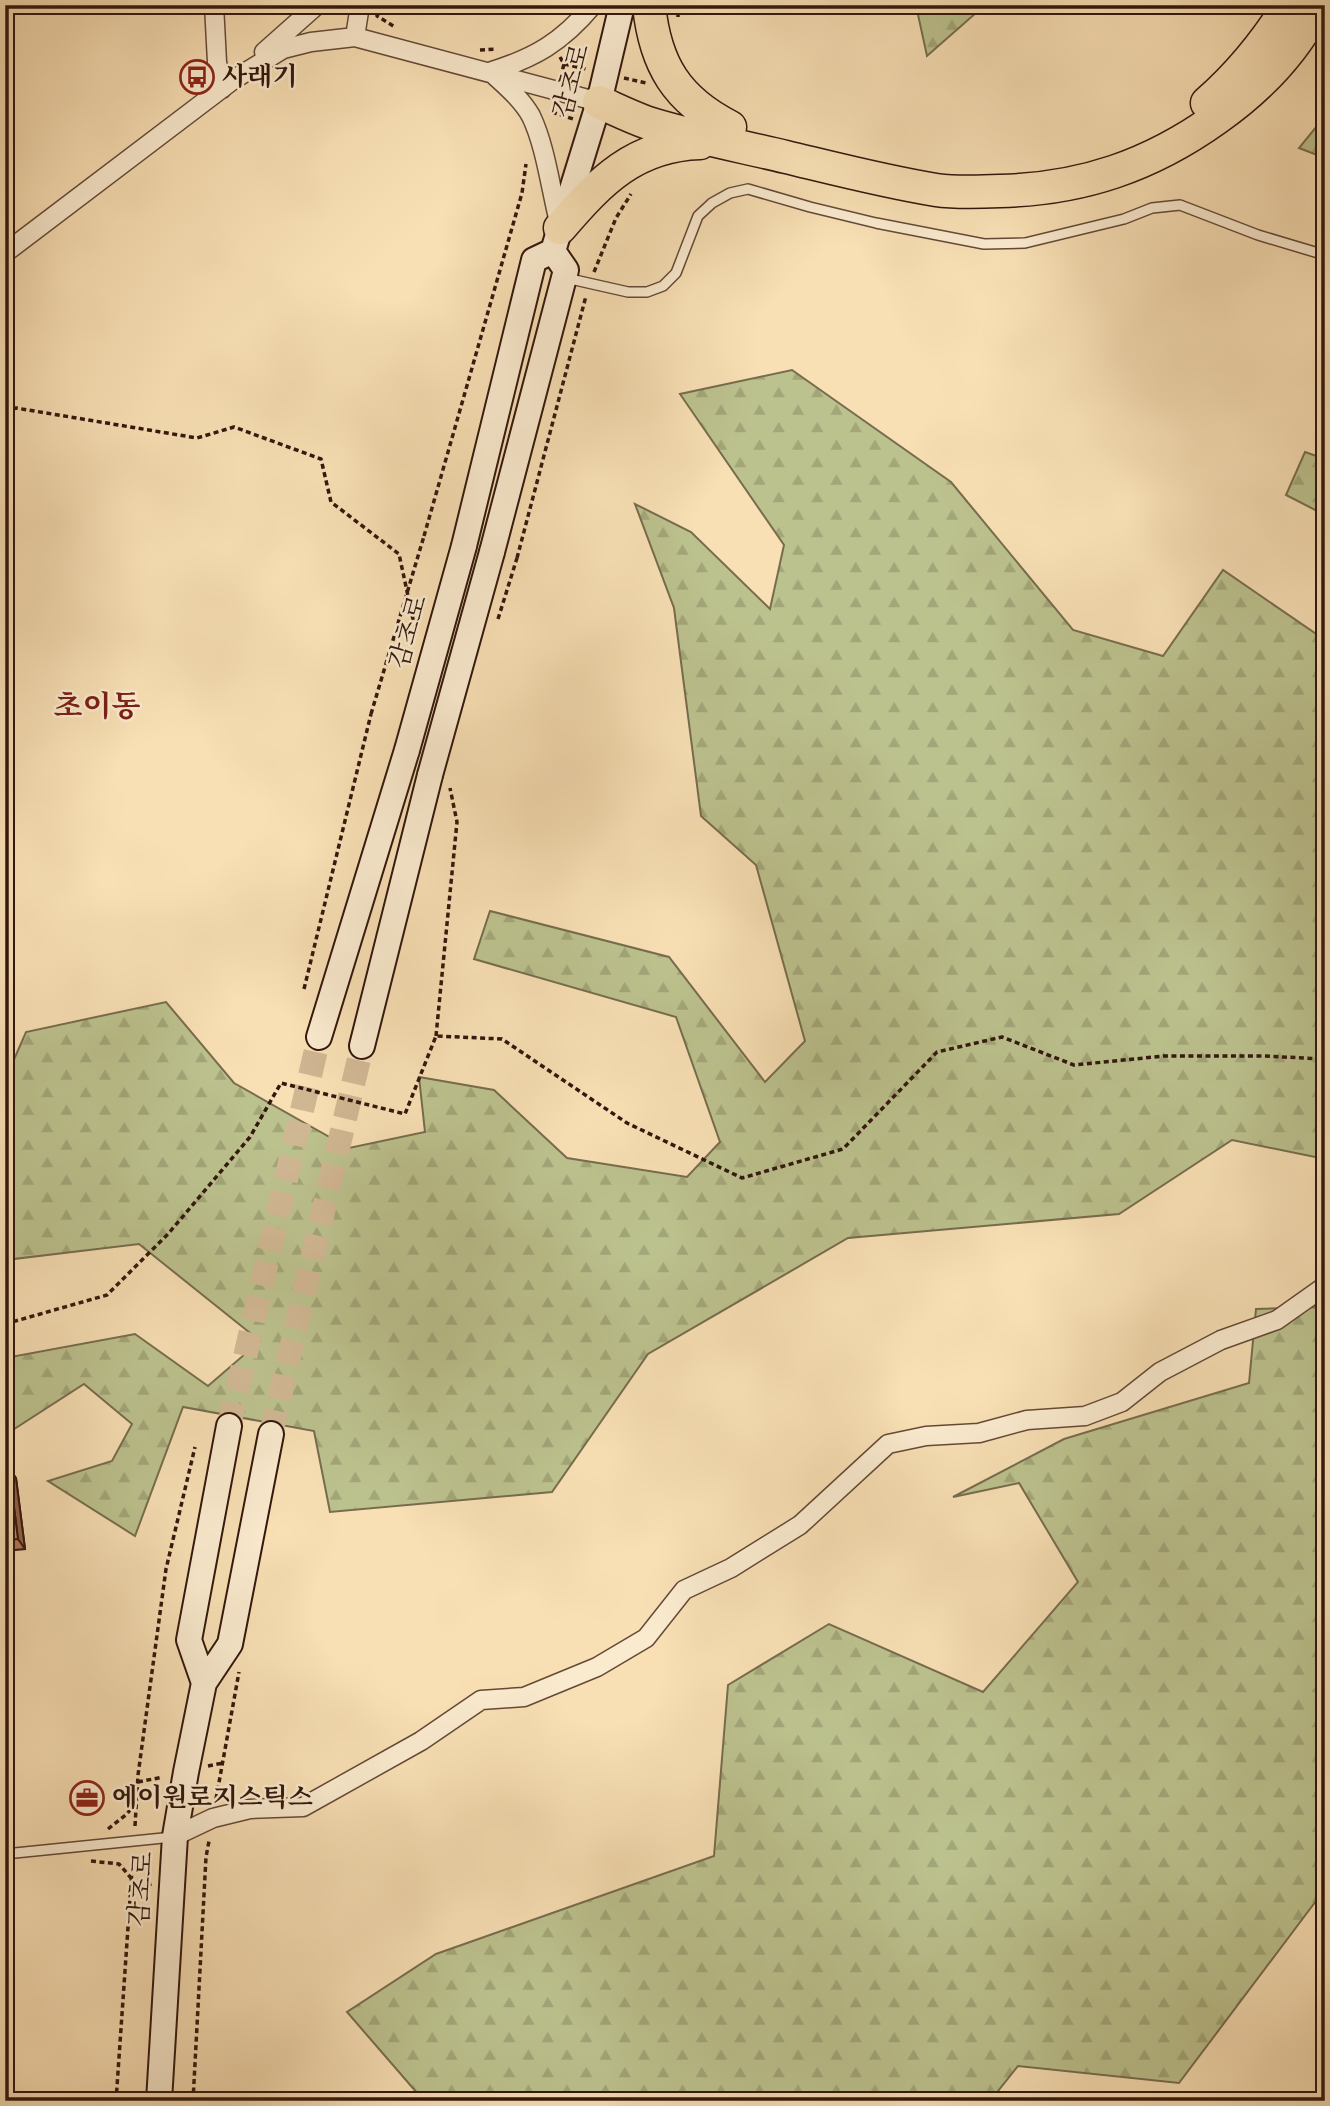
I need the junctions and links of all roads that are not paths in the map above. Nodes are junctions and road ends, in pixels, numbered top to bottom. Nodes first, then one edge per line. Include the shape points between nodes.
1 (214, 5) edge
2 (317, 5) edge
3 (360, 5) edge
4 (593, 5) edge
5 (622, 5) edge
6 (649, 5) edge
7 (1289, 5) edge
8 (1318, 5) edge
9 (355, 37) junction
10 (244, 72) junction
11 (489, 72) junction
12 (222, 89) junction
13 (599, 102) junction
14 (726, 134) junction
15 (557, 240) junction
16 (5, 253) edge
17 (1325, 255) edge
18 (564, 277) junction
19 (319, 1037) tunnel mouth
20 (362, 1046) tunnel mouth
21 (1325, 1286) edge
22 (229, 1426) tunnel mouth
23 (271, 1434) tunnel mouth
24 (204, 1683) junction
25 (175, 1836) junction
26 (5, 1854) edge
27 (159, 2101) edge

1 - 12 street
2 - 10 street
3 - 9 street
4 - 11 street via 552,46
5 - 13 main road, 감초로
6 - 14 highway via 671,78
7 - 14 highway via 1270,36 1208,102 1128,150 1048,176 934,176
8 - 14 highway via 1273,71 1233,107 1187,139 1126,169 1071,185 939,190 891,181
9 - 10 street via 283,49
9 - 11 street
10 - 12 street
11 - 13 street
11 - 15 street via 515,94 532,120
12 - 16 street
13 - 14 highway via 656,109
13 - 15 main road, 감초로
14 - 15 highway via 657,149 631,160 584,200
15 - 18 main road
15 - 19 main road, 감초로, bridge via 534,260 464,546
17 - 18 lane via 1180,205 1152,208 1025,243 984,244 836,214 748,189 730,193 698,216 676,273 663,286 628,292
18 - 20 main road, bridge via 492,552 440,778
21 - 25 street via 1277,1320 1221,1340 1160,1372 1122,1402 1085,1416 1027,1420 979,1433 888,1444 800,1525 731,1568 684,1590 646,1637 597,1667 524,1697 481,1700 421,1741 303,1807 250,1809 213,1818
22 - 24 main road via 188,1640
23 - 24 main road, 감초로 via 230,1644
24 - 25 main road, 감초로
25 - 26 lane
25 - 27 main road, 감초로

